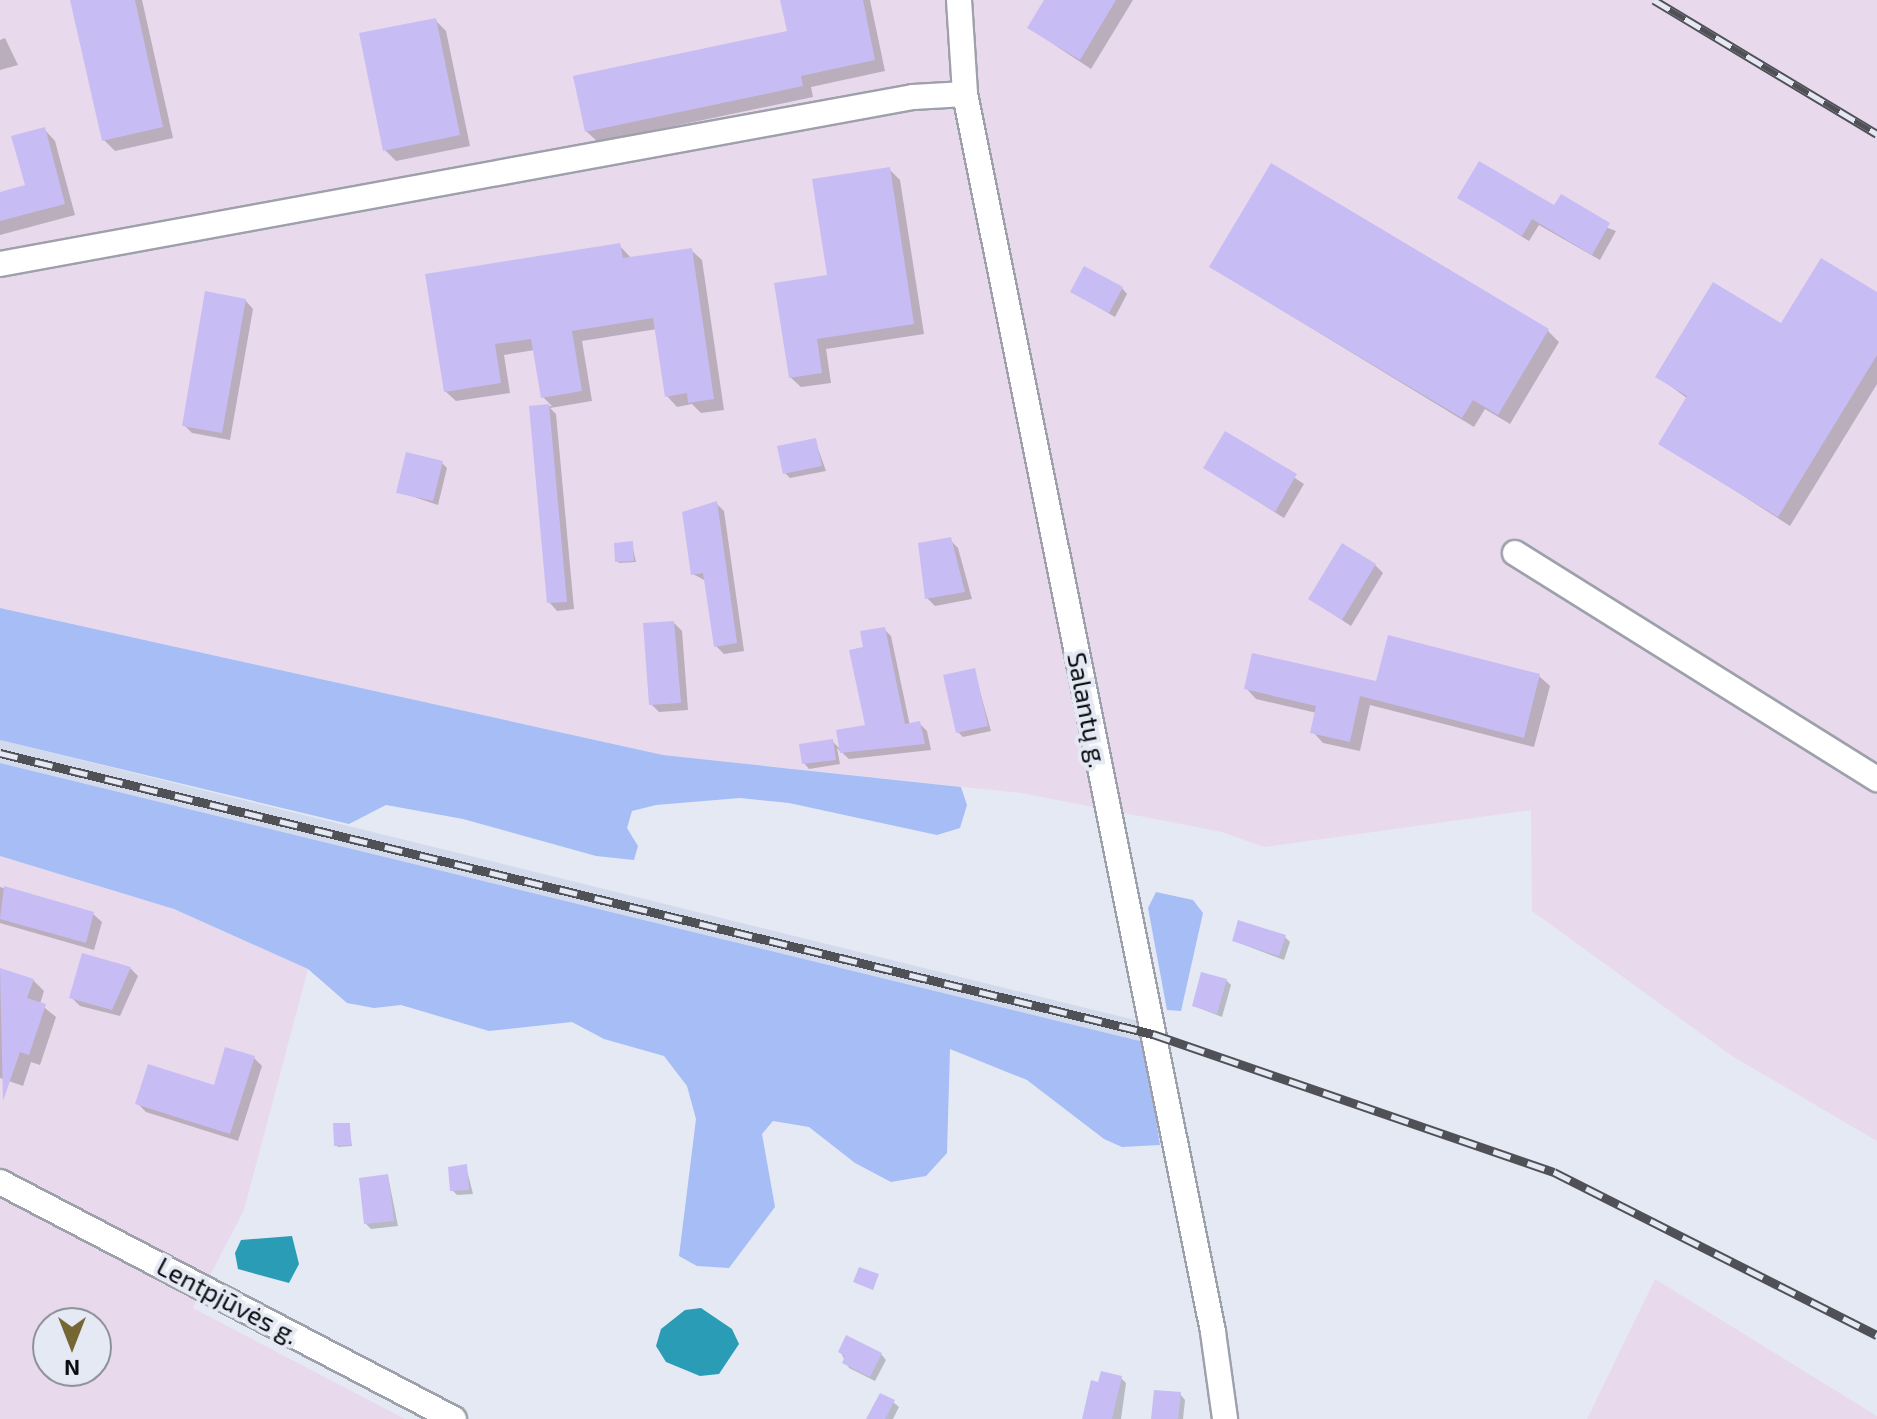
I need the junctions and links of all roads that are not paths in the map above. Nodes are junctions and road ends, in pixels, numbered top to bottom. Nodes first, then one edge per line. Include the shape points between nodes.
1 (959, 0) edge
2 (965, 94) junction
3 (0, 264) edge
4 (1515, 553) dead end
5 (1877, 779) edge
6 (0, 1182) edge
7 (454, 1419) edge
8 (1225, 1419) edge

1 - 2 street, Salantų g.
2 - 3 street via 913,97
2 - 8 street, Salantų g. via 1213,1332
4 - 5 street
6 - 7 street, Lentpjūvės g.

